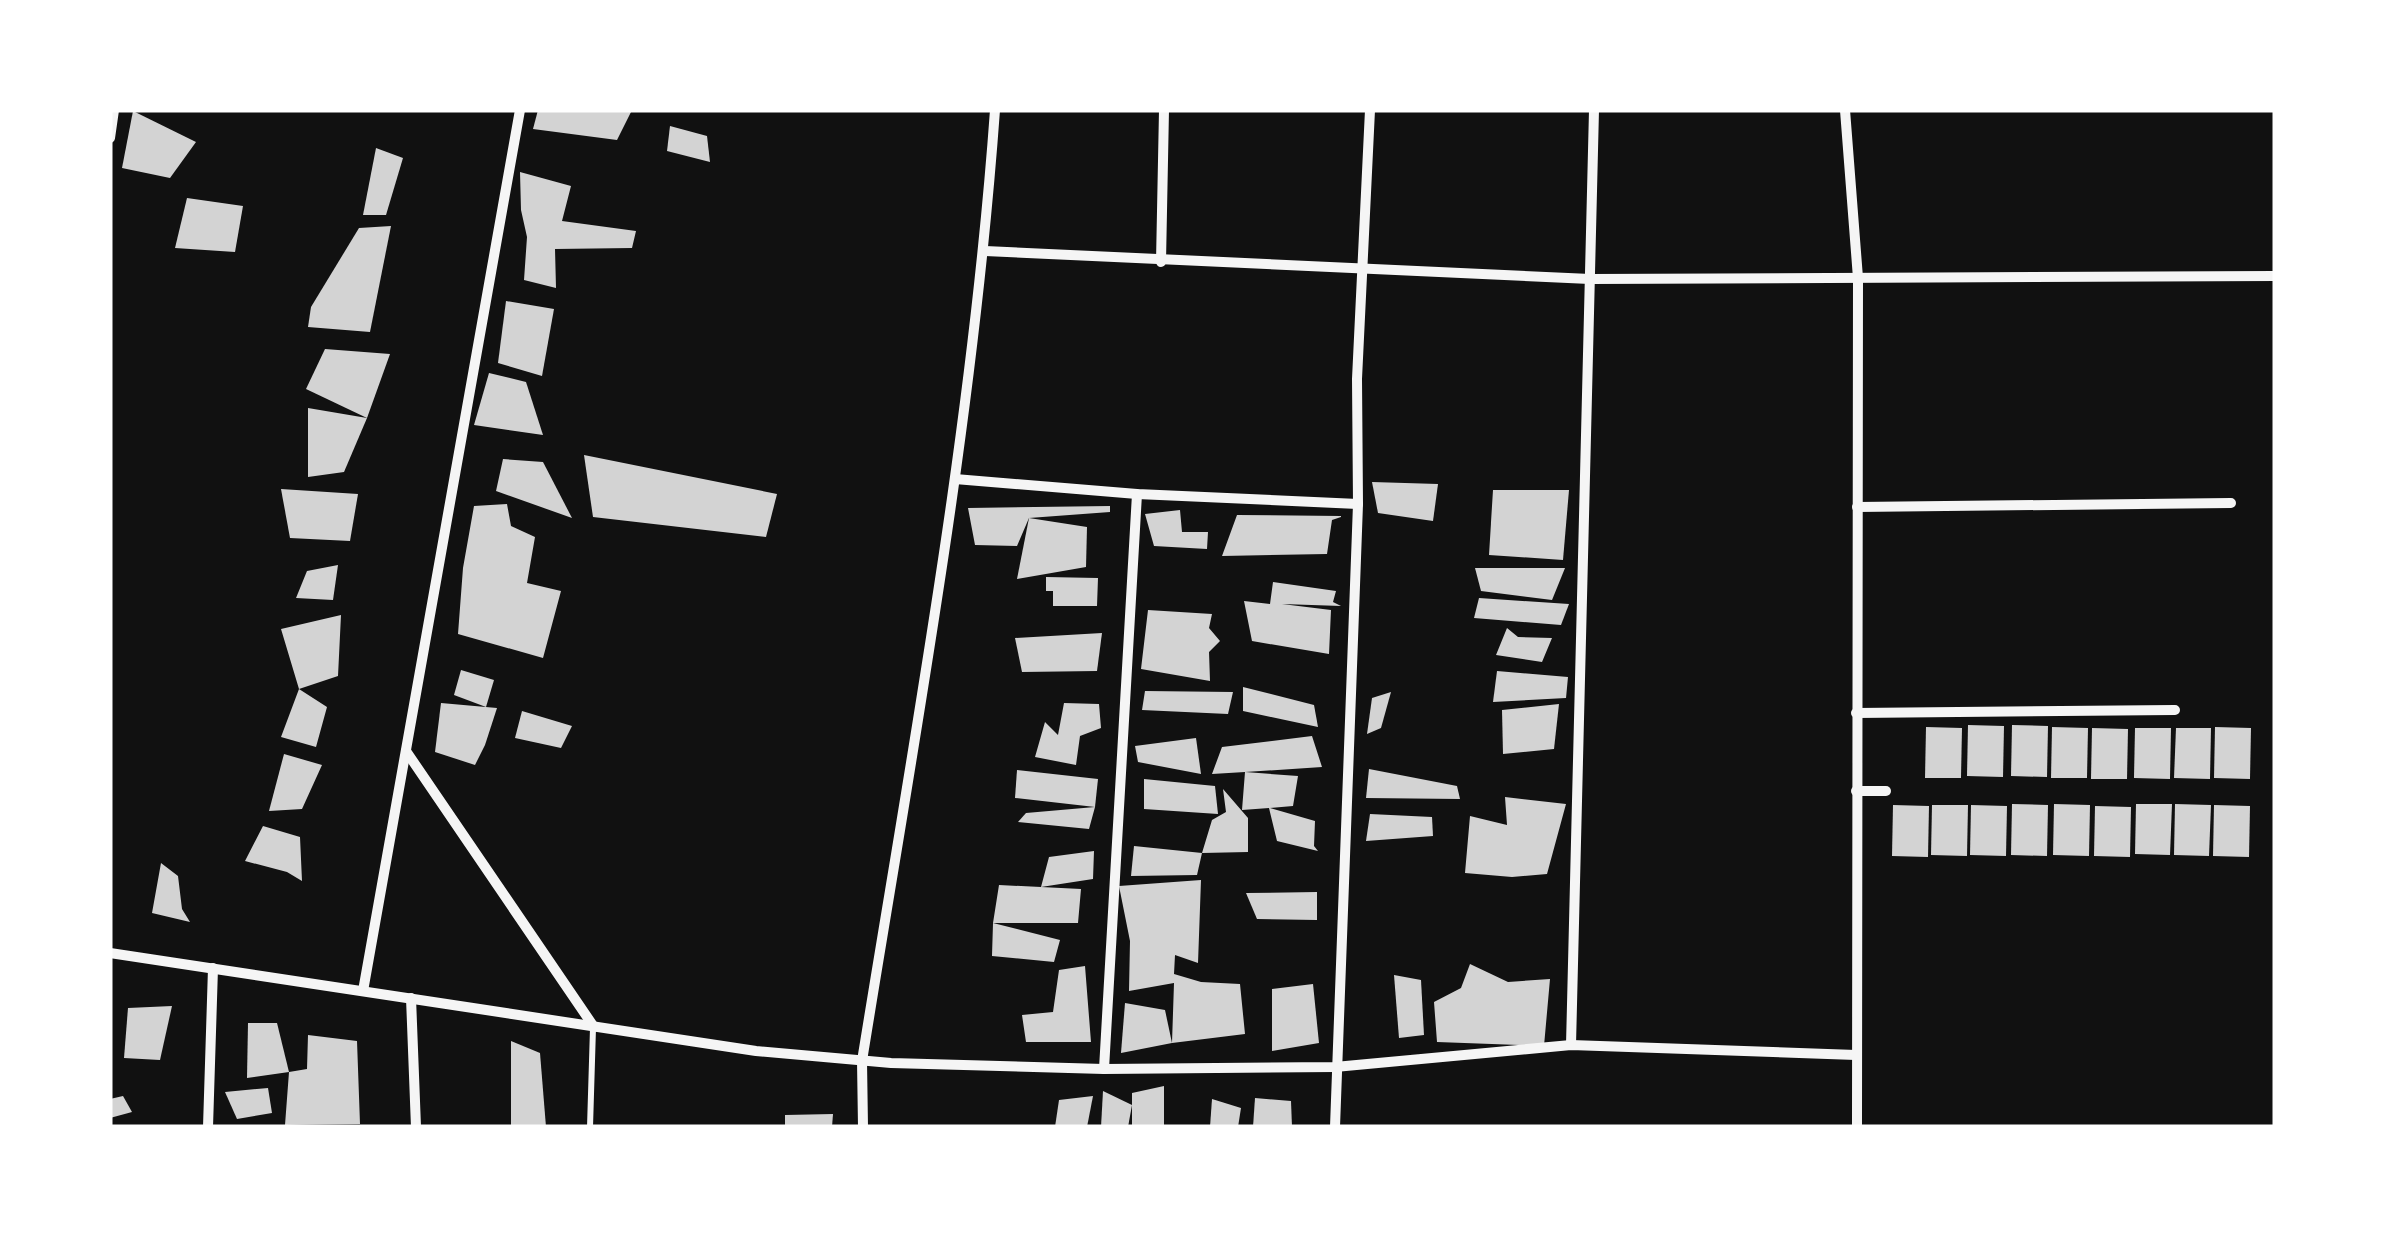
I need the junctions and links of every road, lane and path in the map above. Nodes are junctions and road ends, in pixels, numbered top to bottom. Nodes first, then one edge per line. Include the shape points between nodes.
1 (114, 110) edge
2 (520, 110) edge
3 (995, 110) edge
4 (1164, 110) edge
5 (1370, 110) edge
6 (1594, 110) edge
7 (1845, 110) edge
8 (110, 138) edge
9 (985, 251) junction
10 (1162, 262) junction
11 (1363, 268) junction
12 (2275, 276) edge
13 (1858, 278) junction
14 (1590, 279) junction
15 (956, 479) junction
16 (1137, 494) junction
17 (2231, 503) dead end
18 (1358, 504) junction
19 (1857, 507) junction
20 (2175, 710) dead end
21 (1856, 713) junction
22 (405, 750) junction
23 (1856, 791) junction
24 (1886, 791) dead end
25 (110, 952) edge
26 (213, 968) junction
27 (362, 991) junction
28 (411, 998) junction
29 (594, 1027) junction
30 (1571, 1045) junction
31 (1856, 1056) junction
32 (862, 1061) junction
33 (1335, 1068) junction
34 (1104, 1069) junction
35 (208, 1127) edge
36 (416, 1127) edge
37 (590, 1127) edge
38 (864, 1127) edge
39 (1335, 1127) edge
40 (1857, 1127) edge

1 - 8 street
2 - 22 street
3 - 9 street
4 - 10 street
5 - 11 street
6 - 14 street
7 - 13 street
9 - 10 street
9 - 15 street
10 - 11 street
11 - 14 street
11 - 18 street
12 - 13 street
13 - 14 street
13 - 19 street
14 - 30 street
15 - 16 street
15 - 32 street
16 - 18 street
16 - 34 street
17 - 19 street
18 - 33 street
19 - 21 street
20 - 21 street
21 - 23 street
22 - 27 street
22 - 29 street
23 - 24 street
23 - 31 street
25 - 26 street
26 - 27 street
26 - 35 street
27 - 28 street
28 - 29 street
28 - 36 street
29 - 32 street
29 - 37 lane
30 - 31 street
30 - 33 street
31 - 40 street
32 - 34 street
32 - 38 street
33 - 34 street
33 - 39 street

